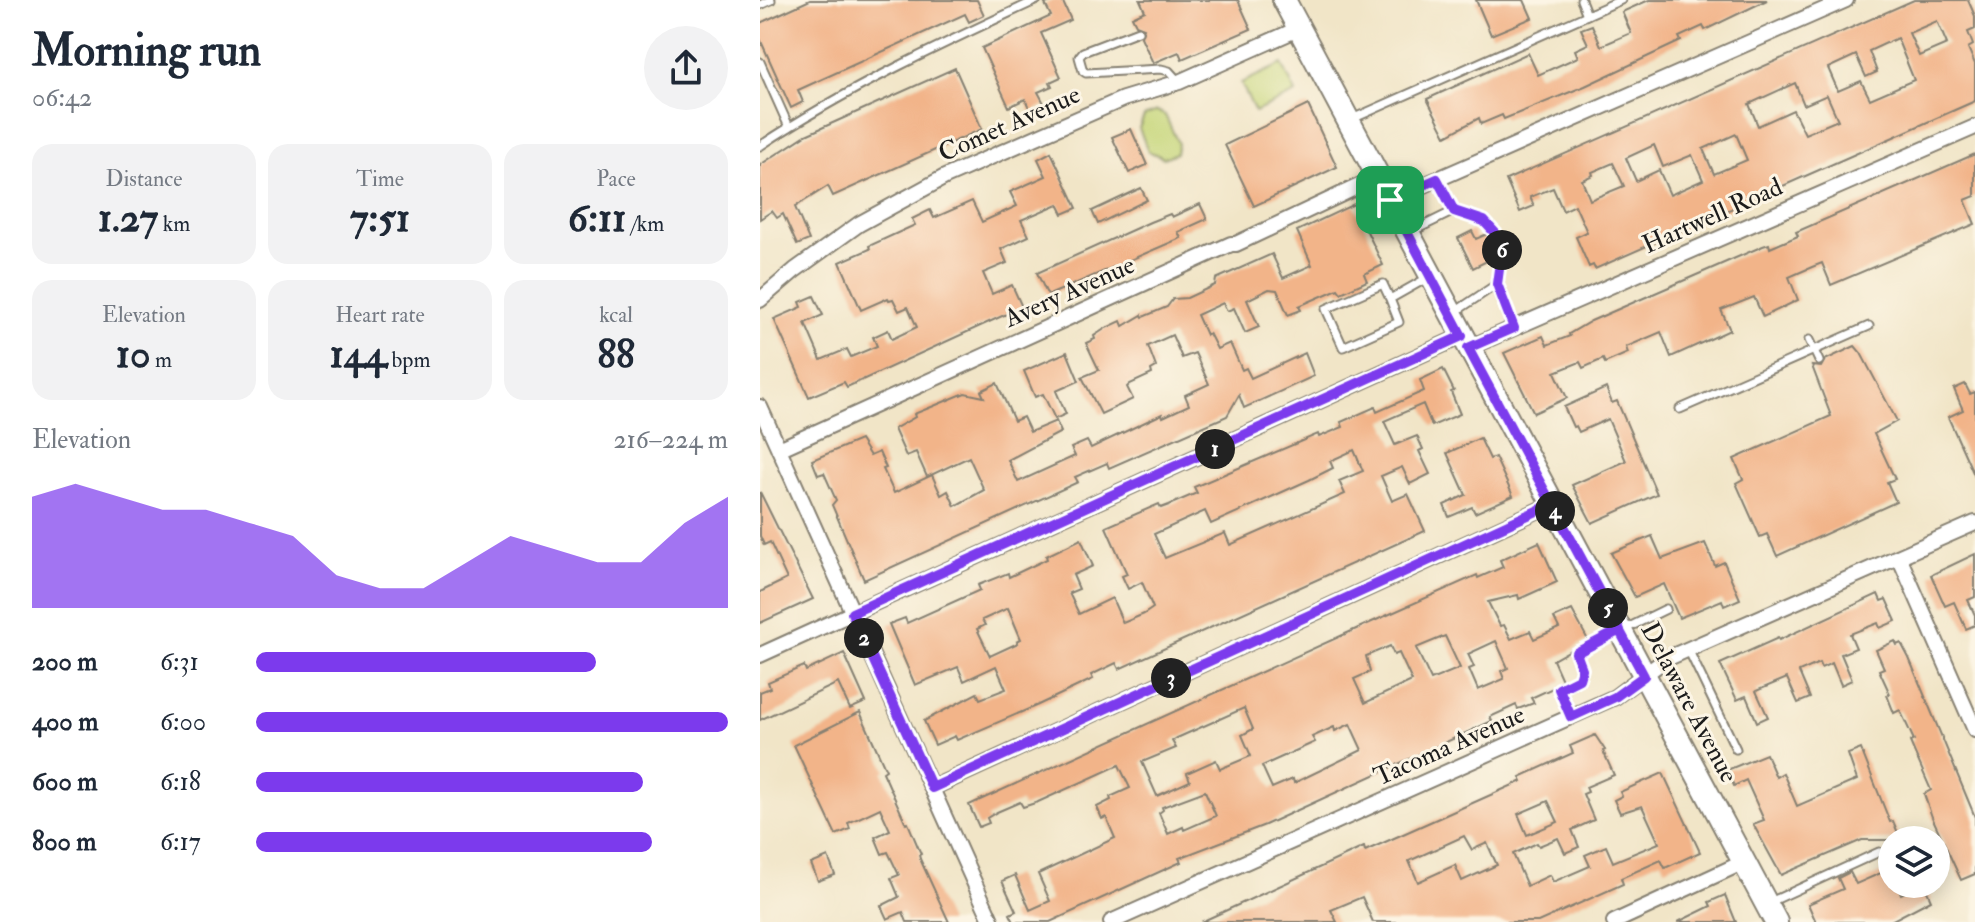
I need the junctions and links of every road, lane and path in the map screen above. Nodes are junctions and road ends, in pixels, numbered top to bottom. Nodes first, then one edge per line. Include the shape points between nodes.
1 (771, 0) edge
2 (1037, 0) edge
3 (1284, 0) edge
4 (1581, 0) edge
5 (1621, 0) edge
6 (1846, 0) edge
7 (760, 5) edge
8 (1587, 15) junction
9 (1300, 28) junction
10 (1138, 31) dead end
11 (760, 62) edge
12 (1179, 82) junction
13 (1348, 120) junction
14 (789, 127) junction
15 (1975, 127) edge
16 (760, 146) edge
17 (1378, 177) junction
18 (1437, 179) junction
19 (1390, 200) junction
20 (1454, 211) junction
21 (1408, 234) junction
22 (1431, 276) junction
23 (1497, 284) junction
24 (1390, 299) junction
25 (760, 300) edge
26 (1452, 314) junction
27 (1869, 326) dead end
28 (1514, 328) junction
29 (1809, 340) dead end
30 (1465, 342) junction
31 (1814, 350) junction
32 (1819, 361) dead end
33 (760, 407) edge
34 (1680, 409) dead end
35 (779, 449) junction
36 (1552, 504) junction
37 (1975, 523) edge
38 (1899, 557) junction
39 (1666, 609) dead end
40 (852, 613) junction
41 (1620, 630) junction
42 (1688, 649) junction
43 (760, 655) edge
44 (1644, 676) junction
45 (1571, 717) junction
46 (1975, 730) edge
47 (1736, 749) dead end
48 (932, 788) junction
49 (1878, 853) edge
50 (1744, 862) junction
51 (1771, 913) edge
52 (992, 922) edge
53 (1111, 922) edge
54 (1614, 922) edge

1 - 7 lane
2 - 14 lane via 918,55
3 - 9 main road, Delaware Avenue
4 - 8 lane
5 - 8 lane
6 - 18 street
8 - 13 lane
9 - 12 street, Comet Avenue
9 - 13 main road, Delaware Avenue
10 - 12 lane via 1083,52 1083,71 1161,69
11 - 14 lane
12 - 25 street, Comet Avenue via 1123,99 898,201 826,247
13 - 17 main road, Delaware Avenue
14 - 16 lane
15 - 28 street, Hartwell Road
17 - 19 main road, Delaware Avenue
17 - 35 street, Avery Avenue
18 - 19 street
18 - 20 lane
19 - 21 main road, Delaware Avenue
20 - 21 lane
20 - 23 lane via 1484,221 1496,234 1502,247
21 - 22 main road, Delaware Avenue
22 - 24 lane
22 - 26 main road, Delaware Avenue
23 - 26 lane
23 - 28 lane
24 - 24 lane via 1383,284 1326,309 1343,347 1399,322
26 - 30 main road, Delaware Avenue
27 - 31 lane
28 - 30 street, Hartwell Road
29 - 31 lane
30 - 36 main road, Delaware Avenue
30 - 40 street, Hartwell Road
31 - 32 lane
31 - 34 lane
33 - 35 street
35 - 40 street
36 - 41 main road, Delaware Avenue
36 - 48 street
37 - 38 street, Tacoma Avenue
38 - 42 street, Tacoma Avenue
38 - 46 street
39 - 41 lane
40 - 43 street, Hartwell Road
40 - 48 street
41 - 44 main road, Delaware Avenue
41 - 45 lane via 1576,653 1582,669 1579,679 1559,689
42 - 44 street, Tacoma Avenue
42 - 47 lane
44 - 45 street, Tacoma Avenue via 1615,697
44 - 50 main road, Delaware Avenue
45 - 53 street, Tacoma Avenue
48 - 52 street
49 - 51 lane
50 - 51 main road, Delaware Avenue
50 - 54 street

